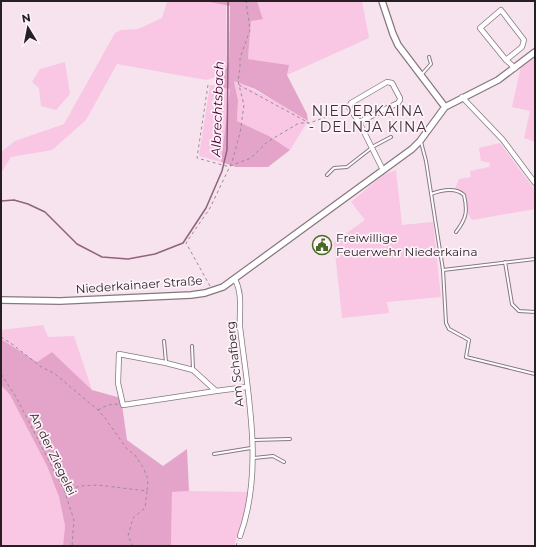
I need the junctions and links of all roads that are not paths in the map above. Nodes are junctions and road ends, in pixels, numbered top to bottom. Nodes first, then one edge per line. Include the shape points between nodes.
1 (382, 1) edge
2 (535, 52) edge
3 (429, 57) dead end
4 (506, 60) junction
5 (515, 68) junction
6 (421, 75) junction
7 (462, 97) junction
8 (445, 107) junction
9 (359, 122) junction
10 (391, 137) dead end
11 (420, 141) junction
12 (372, 149) junction
13 (383, 170) junction
14 (327, 175) dead end
15 (535, 183) edge
16 (431, 194) junction
17 (456, 232) dead end
18 (535, 259) edge
19 (505, 262) junction
20 (443, 270) junction
21 (235, 279) junction
22 (1, 300) edge
23 (535, 312) edge
24 (164, 341) dead end
25 (192, 346) dead end
26 (166, 363) junction
27 (194, 370) junction
28 (535, 374) edge
29 (247, 387) junction
30 (216, 391) junction
31 (290, 439) dead end
32 (252, 440) junction
33 (252, 447) junction
34 (214, 454) dead end
35 (252, 458) junction
36 (284, 462) dead end
37 (240, 536) road end

1 - 6 street via 398,45
2 - 5 street, Niederkainaer Straße
3 - 6 lane via 431,64
4 - 4 street via 480,28 501,10 524,40 522,47
4 - 5 street
5 - 7 street, Niederkainaer Straße via 498,80
6 - 8 street
7 - 8 street, Niederkainaer Straße
7 - 15 street via 503,140
8 - 11 street, Niederkainaer Straße
9 - 9 street via 349,107 351,103 387,82 392,84 400,98 398,103
9 - 12 street
10 - 12 lane
11 - 13 street, Niederkainaer Straße
11 - 16 lane
12 - 13 street
12 - 14 lane via 346,167 334,168
13 - 21 street, Niederkainaer Straße
16 - 17 lane via 440,190 455,190 464,195 467,211
16 - 20 lane
18 - 19 lane
19 - 20 lane
19 - 23 lane via 512,304 519,311
20 - 28 lane via 446,323 449,329 469,340 466,357
21 - 22 street, Niederkainaer Straße via 212,291 191,294 60,301
21 - 29 street, Am Schafberg via 240,289 239,317
24 - 26 lane
25 - 27 lane
26 - 27 street
26 - 30 street via 119,354 118,383 123,405
27 - 30 street
29 - 30 street
29 - 32 street, Am Schafberg
31 - 32 lane
32 - 33 street, Am Schafberg
33 - 34 lane
33 - 35 street, Am Schafberg
35 - 36 lane via 273,456
35 - 37 street, Am Schafberg via 251,492

